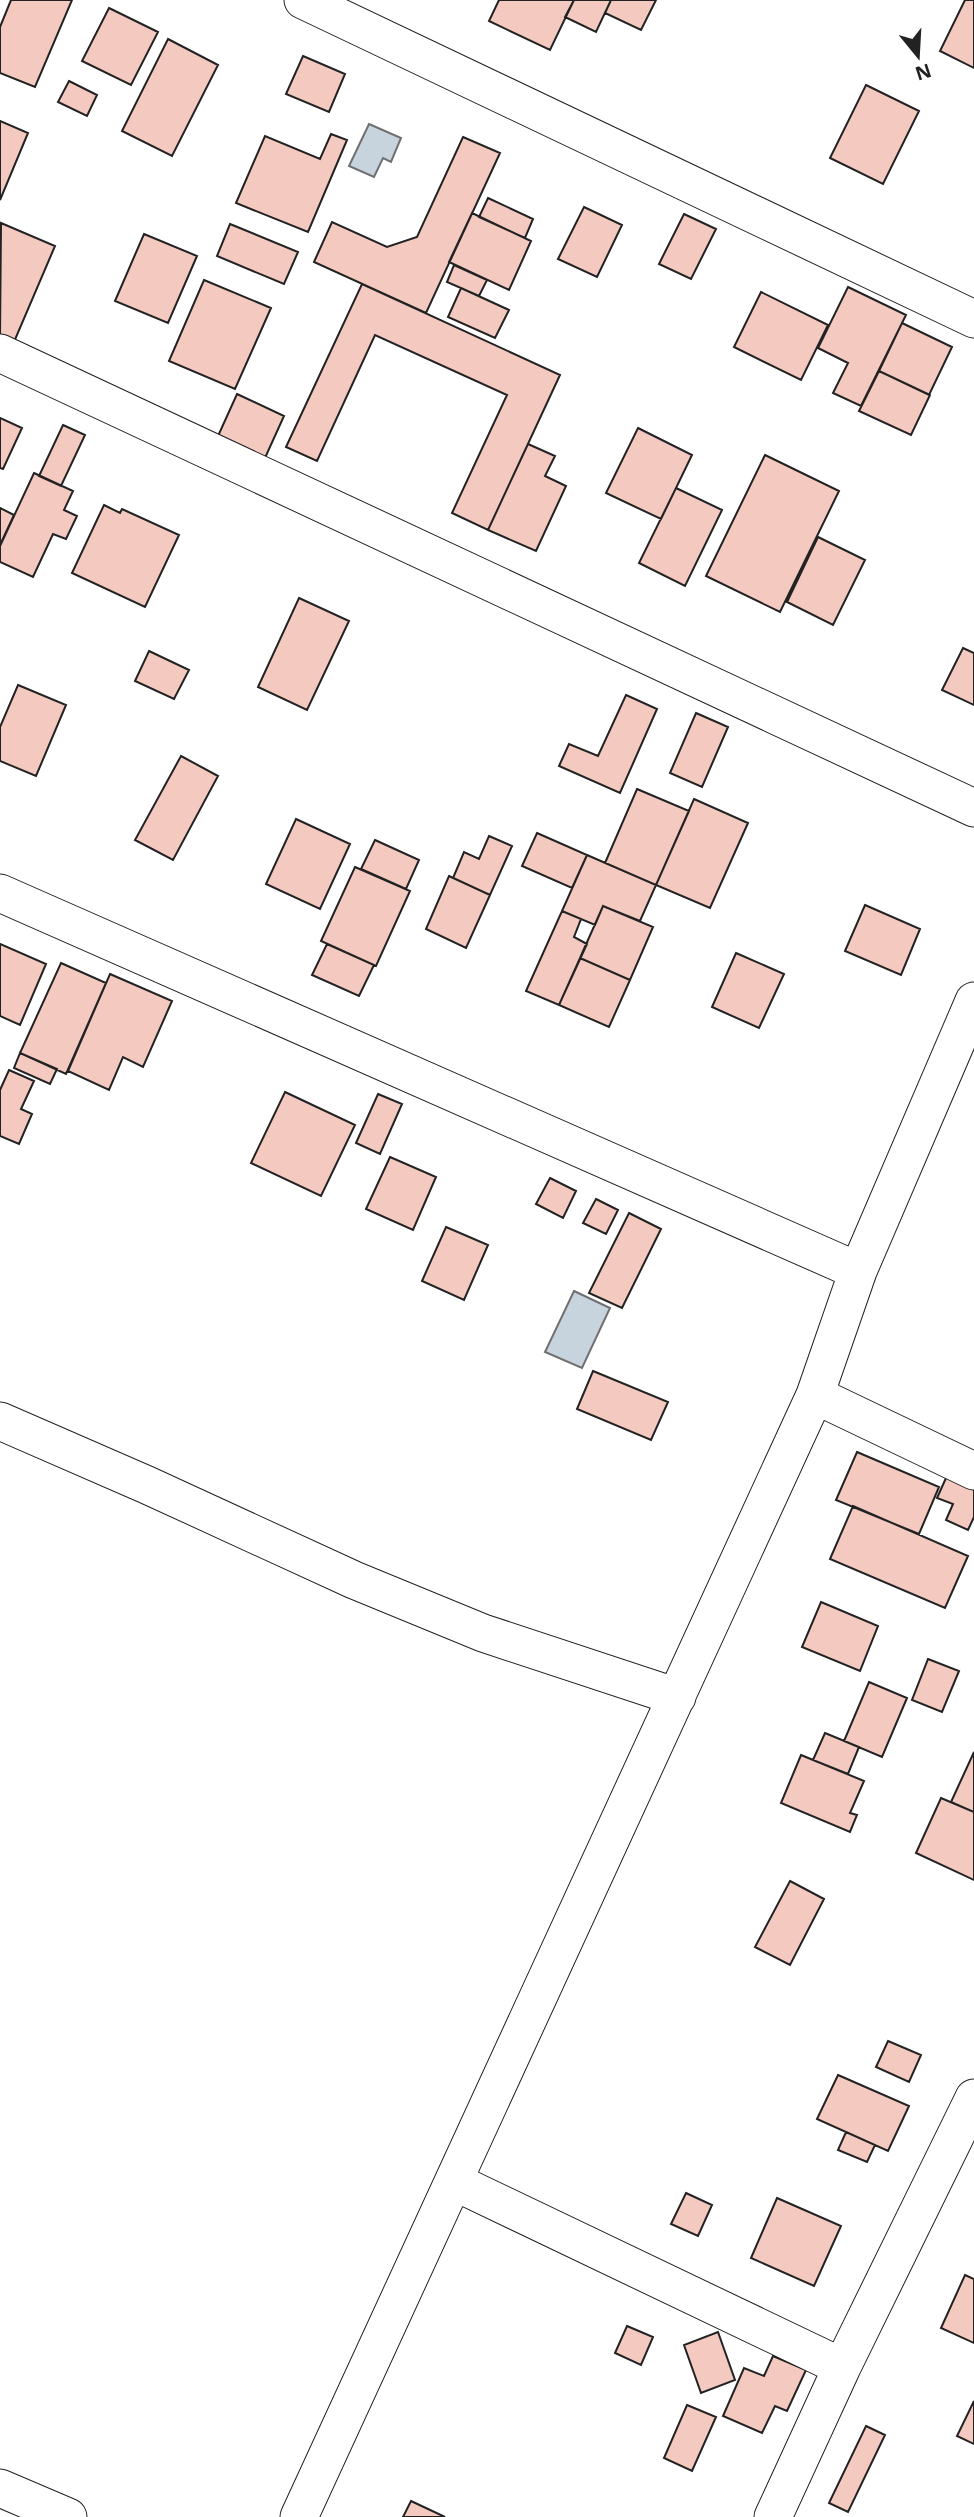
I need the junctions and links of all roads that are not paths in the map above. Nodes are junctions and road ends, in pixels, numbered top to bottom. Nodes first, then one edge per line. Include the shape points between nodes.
1 (303, 0) edge
2 (974, 318) edge
3 (0, 353) edge
4 (974, 808) edge
5 (0, 892) edge
6 (974, 1001) edge
7 (858, 1271) junction
8 (815, 1395) junction
9 (0, 1421) edge
10 (974, 1471) edge
11 (677, 1697) junction
12 (974, 2098) edge
13 (455, 2182) junction
14 (842, 2367) junction
15 (0, 2488) edge
16 (68, 2517) edge
17 (299, 2517) edge
18 (773, 2517) edge

1 - 2 street
3 - 4 street
5 - 7 street
6 - 7 street
7 - 8 street
8 - 10 street
8 - 11 street
9 - 11 street via 418,1607
11 - 13 street
12 - 14 street
13 - 14 street
13 - 17 street
14 - 18 street
15 - 16 street

